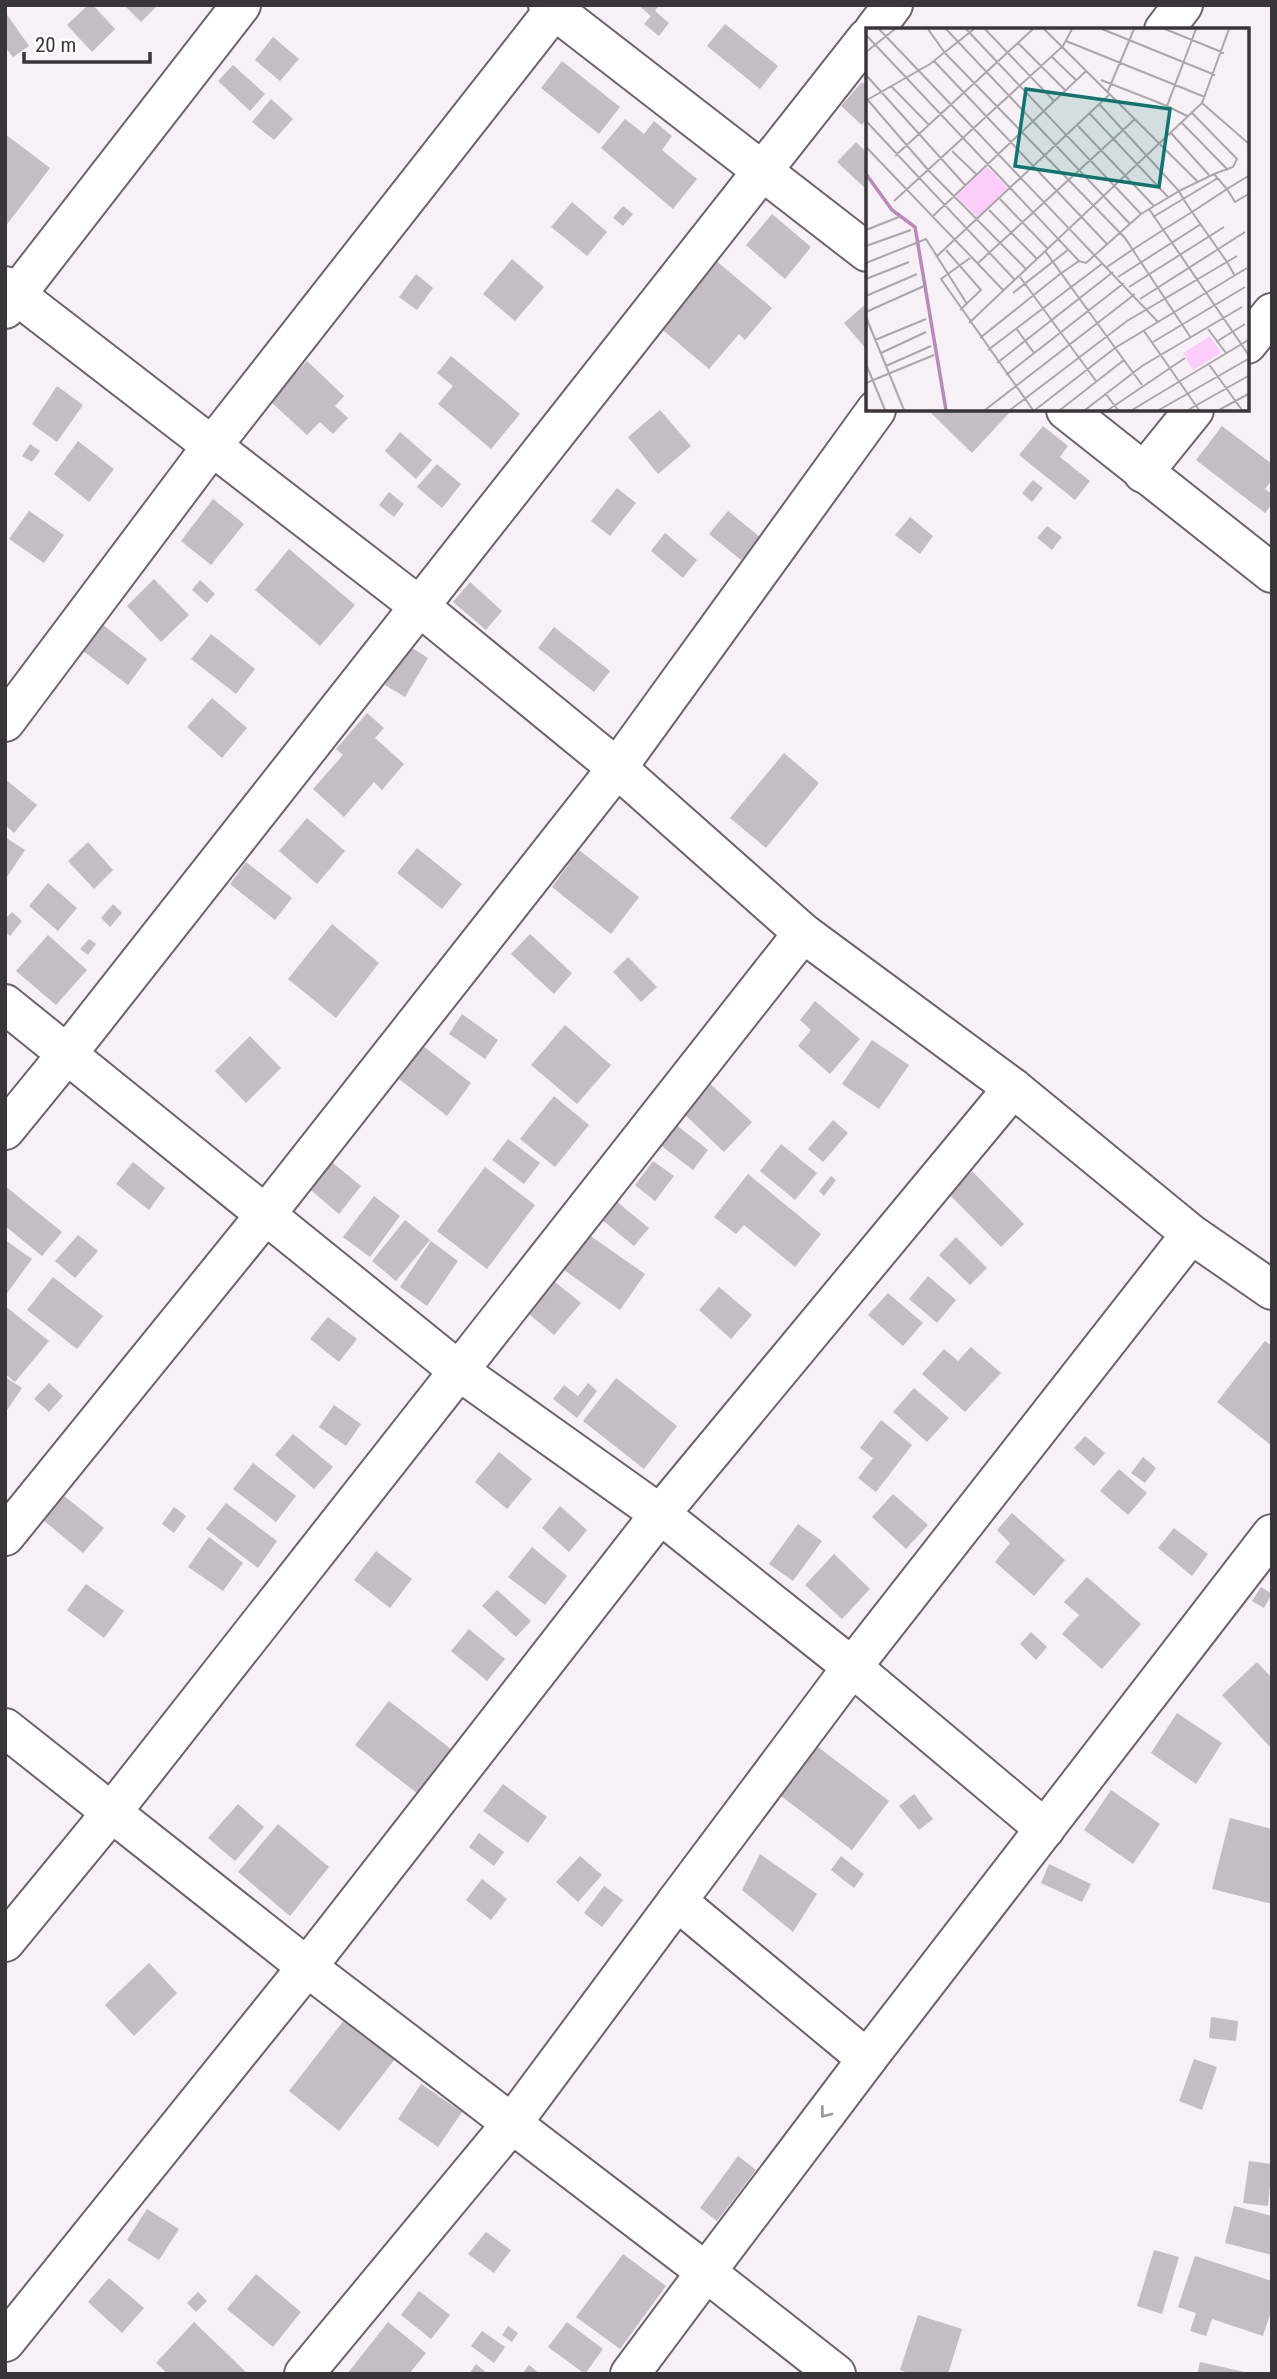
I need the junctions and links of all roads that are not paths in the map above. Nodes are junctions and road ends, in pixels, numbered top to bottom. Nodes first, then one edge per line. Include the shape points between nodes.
1 (241, 5) edge
2 (893, 5) edge
3 (1183, 5) edge
4 (553, 7) edge
5 (876, 28) edge
6 (1166, 28) edge
7 (866, 38) edge
8 (761, 171) junction
9 (866, 251) edge
10 (9, 297) edge
11 (1272, 313) edge
12 (1249, 342) edge
13 (875, 411) edge
14 (1067, 411) edge
15 (1193, 411) edge
16 (212, 446) junction
17 (1143, 473) junction
18 (1272, 573) edge
19 (419, 606) junction
20 (5, 722) edge
21 (617, 768) junction
22 (803, 933) junction
23 (5, 1004) edge
24 (67, 1055) junction
25 (1013, 1088) junction
26 (5, 1130) edge
27 (266, 1214) junction
28 (1191, 1234) junction
29 (1272, 1290) edge
30 (459, 1371) junction
31 (660, 1514) junction
32 (1272, 1534) edge
33 (5, 1536) edge
34 (852, 1667) junction
35 (5, 1728) edge
36 (111, 1813) junction
37 (1045, 1829) junction
38 (677, 1901) junction
39 (5, 1941) edge
40 (307, 1967) junction
41 (867, 2059) junction
42 (513, 2122) junction
43 (706, 2272) junction
44 (5, 2342) edge
45 (304, 2374) edge
46 (630, 2374) edge
47 (836, 2374) edge

1 - 10 street
2 - 5 street
3 - 6 street
4 - 8 street
4 - 16 street
7 - 8 street
8 - 9 street
8 - 19 street
10 - 16 street
11 - 12 street
13 - 21 street
14 - 17 street
15 - 17 street
16 - 19 street
16 - 20 street
17 - 18 street
19 - 21 street
19 - 24 street
21 - 22 street
21 - 27 street
22 - 25 street
22 - 30 street
23 - 24 street
24 - 26 street
24 - 27 street
25 - 28 street
25 - 31 street
27 - 30 street
27 - 33 street
28 - 29 street
28 - 34 street
30 - 31 street
30 - 36 street
31 - 34 street
31 - 40 street
32 - 37 street
34 - 37 street
34 - 38 street
35 - 36 street
36 - 39 street
36 - 40 street
37 - 41 street
38 - 41 street
38 - 42 street
40 - 42 street
40 - 44 street
41 -> 43 street
42 - 43 street
42 - 45 street
43 - 46 street
43 - 47 street

